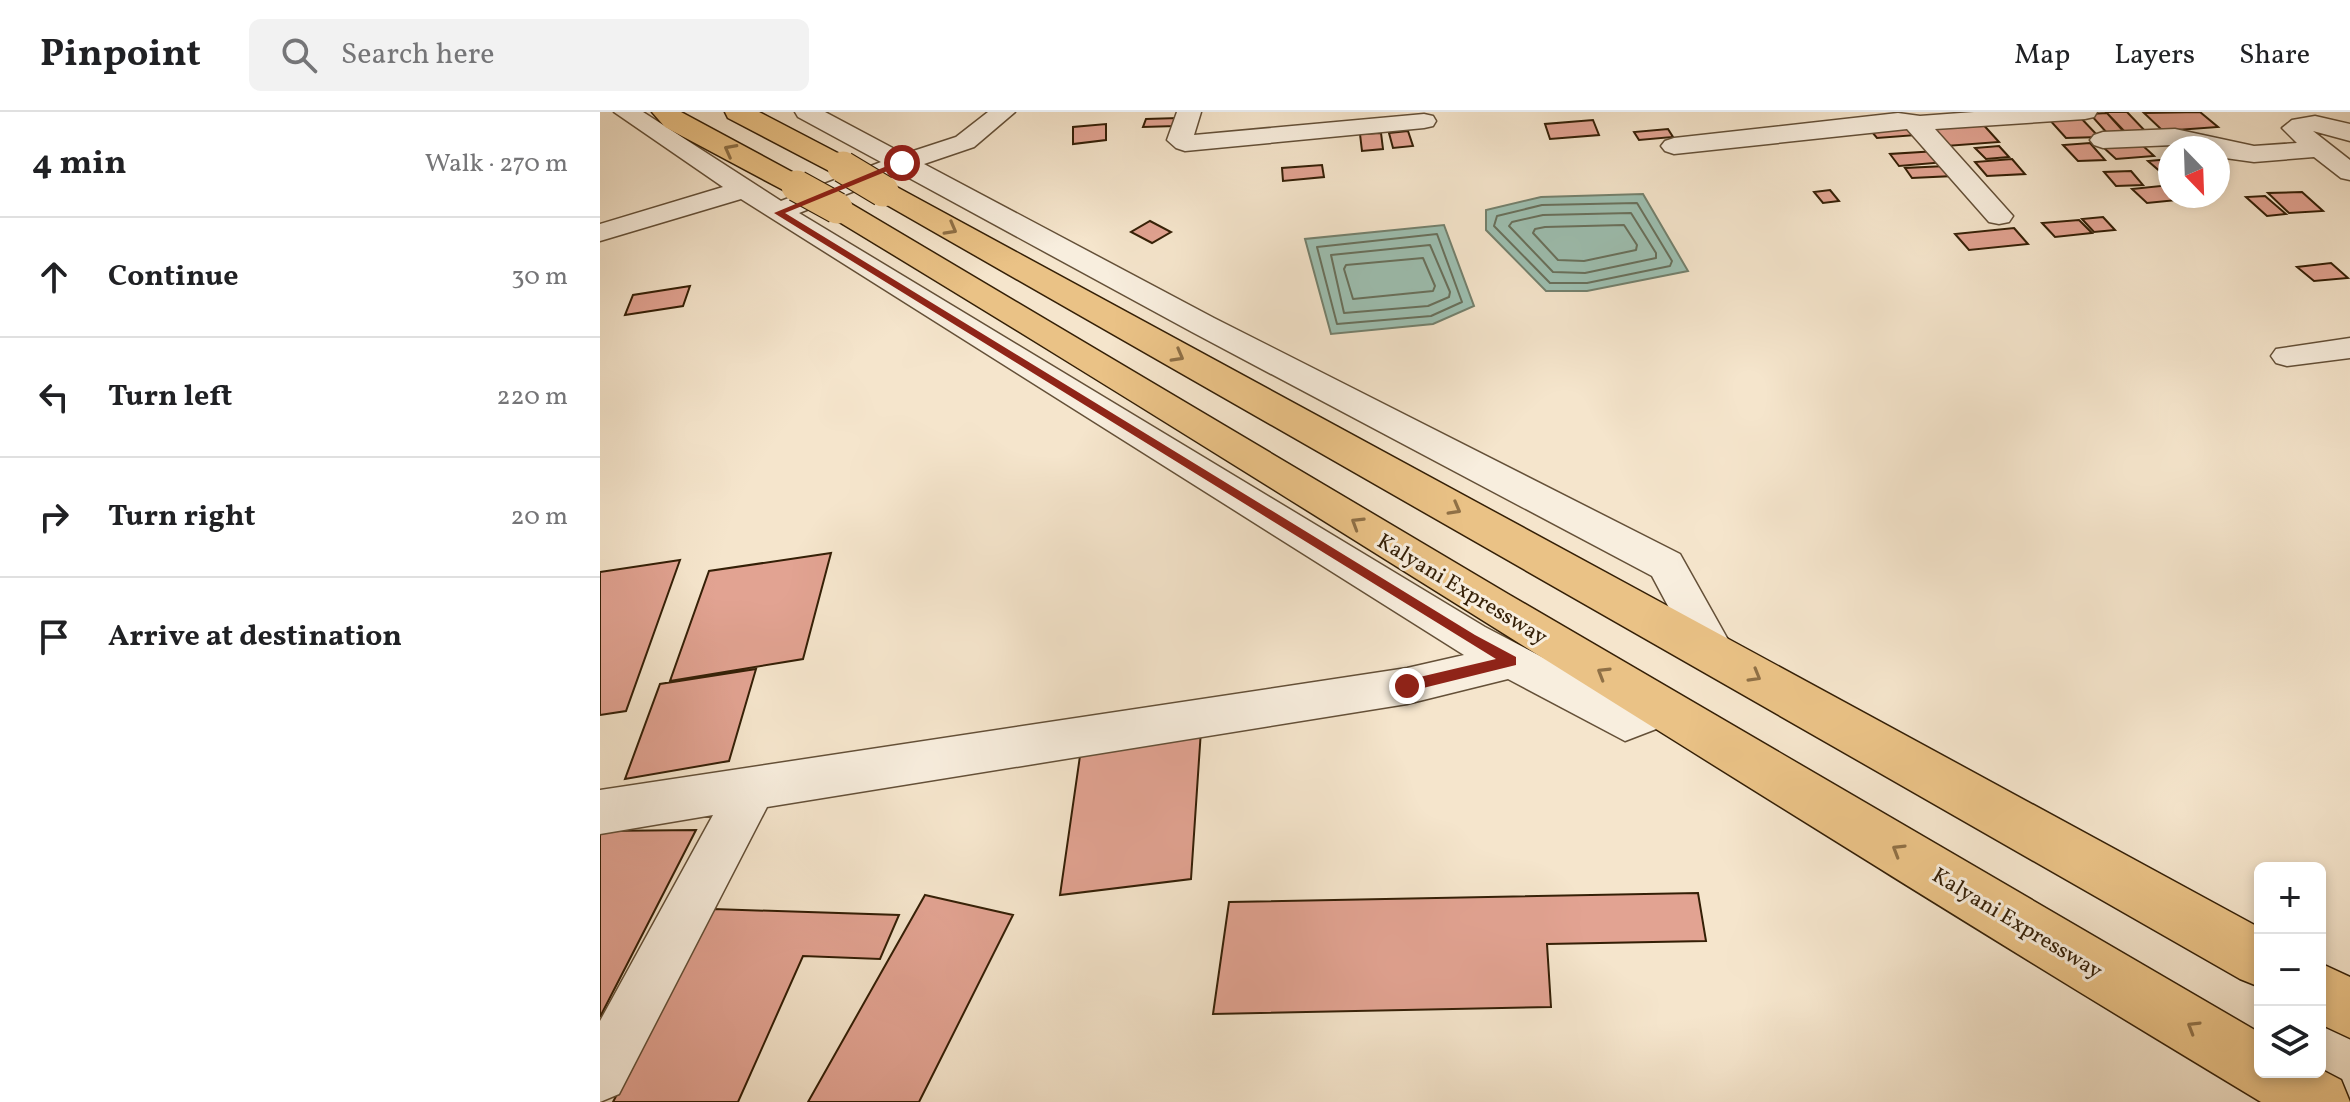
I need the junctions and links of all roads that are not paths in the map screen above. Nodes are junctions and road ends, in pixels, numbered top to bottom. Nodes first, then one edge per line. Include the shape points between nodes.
1 (626, 112) edge
2 (665, 112) edge
3 (738, 112) edge
4 (807, 112) edge
5 (1003, 112) edge
6 (1189, 112) edge
7 (2085, 112) edge
8 (2132, 112) edge
9 (1424, 121) dead end
10 (1915, 123) junction
11 (2350, 133) edge
12 (2158, 137) joint
13 (2103, 140) dead end
14 (1674, 146) dead end
15 (2319, 149) junction
16 (2230, 150) edge
17 (2350, 172) edge
18 (893, 177) junction
19 (840, 188) junction
20 (743, 190) junction
21 (788, 200) junction
22 (1999, 216) dead end
23 (600, 233) edge
24 (2350, 348) edge
25 (2287, 356) dead end
26 (1511, 661) junction
27 (1662, 708) junction
28 (752, 789) junction
29 (600, 812) edge
30 (2254, 956) edge
31 (2326, 995) edge
32 (2350, 1009) edge
33 (2254, 1063) edge
34 (600, 1075) edge
35 (2278, 1078) edge
36 (2319, 1102) edge

1 - 20 street
21 -> 2 highway, Kalyani Expressway
3 - 19 highway, Kalyani Expressway
4 - 18 street
5 - 18 street via 965,142
6 - 9 street via 1180,140 1185,143
7 - 10 street
8 - 12 street
10 - 14 street via 1898,120
10 - 22 street
11 - 15 street via 2331,125 2295,126
12 - 13 street
15 - 16 street via 2254,154
15 - 17 street
18 - 19 highway, Kalyani Expressway, bridge
18 - 21 street
18 -> 30 highway, Kalyani Expressway via 1715,654
19 - 21 highway, Kalyani Expressway, bridge
27 -> 19 highway, Kalyani Expressway via 1023,318
20 - 21 street
20 - 23 street
21 - 26 street
24 - 25 street
26 - 27 street via 1625,722
26 - 28 street via 1407,686
33 -> 27 highway, Kalyani Expressway
28 - 29 street
28 - 34 street
31 - 32 highway
35 - 36 highway

